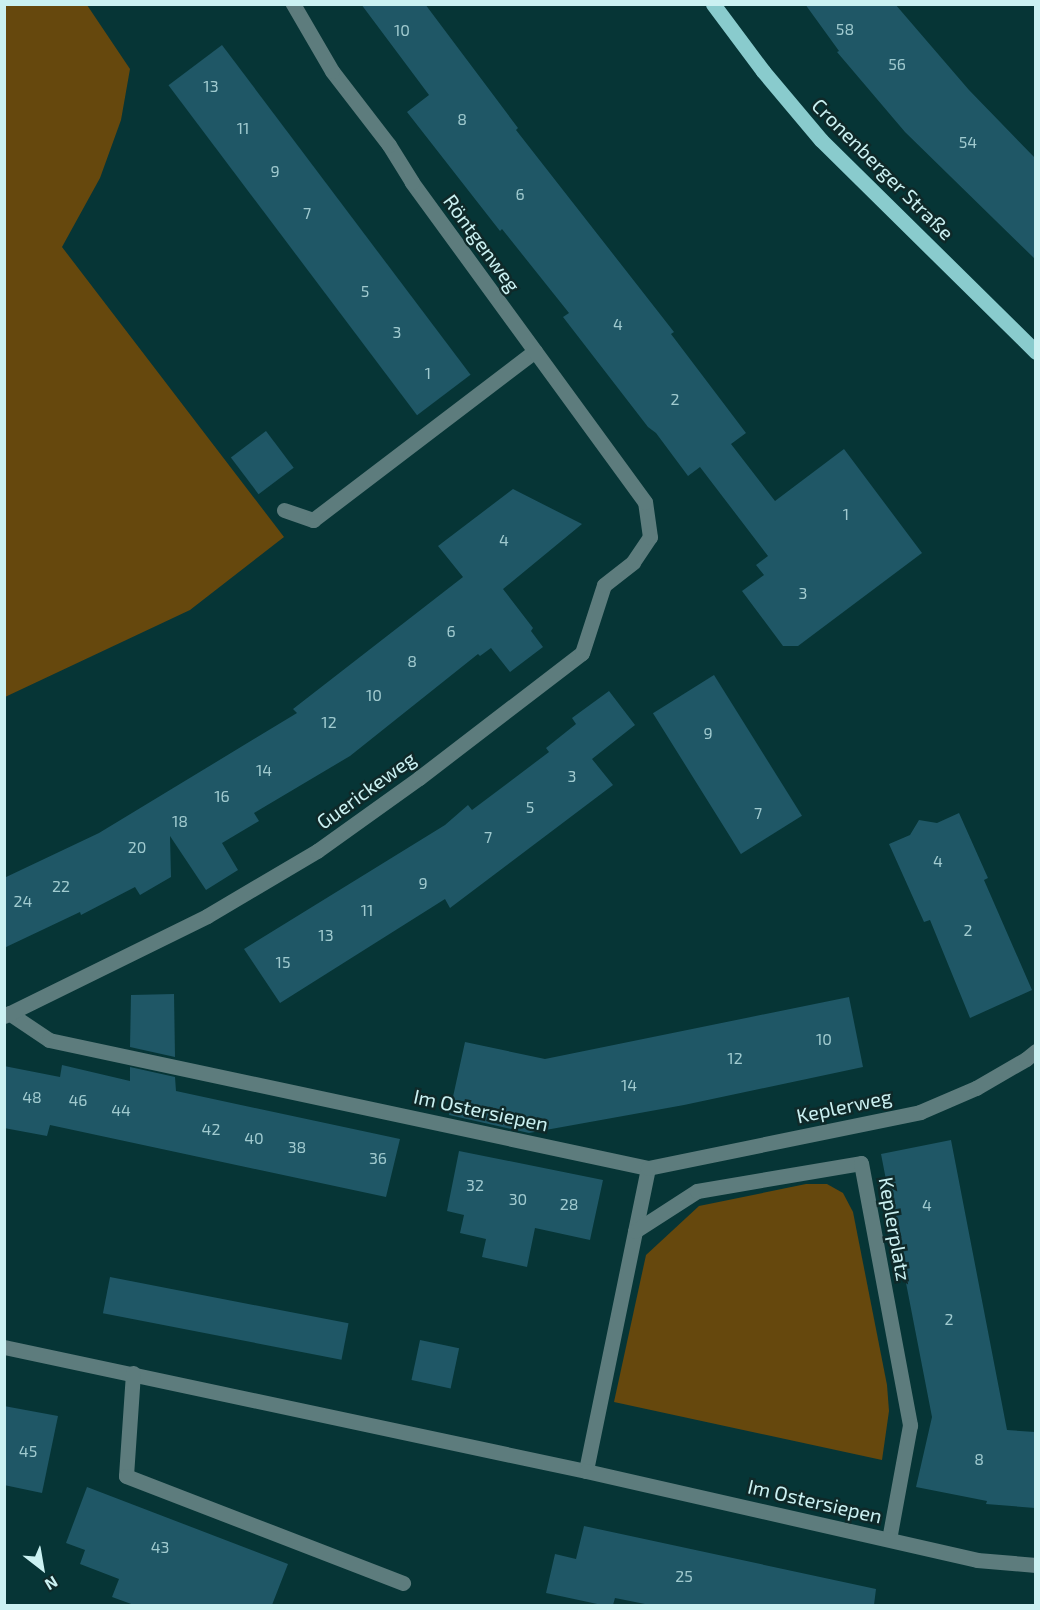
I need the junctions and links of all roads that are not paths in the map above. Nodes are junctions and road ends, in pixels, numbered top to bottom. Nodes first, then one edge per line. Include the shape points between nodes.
1 (293, 4) edge
2 (713, 4) edge
3 (535, 351) junction
4 (1035, 352) edge
5 (645, 502) joint
6 (284, 510) dead end
7 (7, 1014) edge
8 (1035, 1051) edge
9 (648, 1168) junction
10 (635, 1231) junction
11 (4, 1347) edge
12 (133, 1373) junction
13 (586, 1471) junction
14 (889, 1539) junction
15 (1035, 1565) edge
16 (403, 1584) dead end

1 - 3 street, Röntgenweg via 332,71
2 - 4 main road, Cronenberger Straße via 821,140
3 - 5 street, Röntgenweg
3 - 6 street via 313,520
5 - 7 street, Guerickeweg via 650,537 633,562 604,585 582,652 317,851 207,916
7 - 9 street, Im Ostersiepen via 49,1040
8 - 9 street, Keplerweg via 976,1088 920,1112
9 - 10 street
10 - 13 street
10 - 14 street, Keplerplatz via 698,1191 861,1163 910,1425
11 - 12 street, Im Ostersiepen
12 - 13 street, Im Ostersiepen
12 - 16 street via 126,1476
13 - 14 street, Im Ostersiepen
14 - 15 street, Im Ostersiepen via 977,1560

